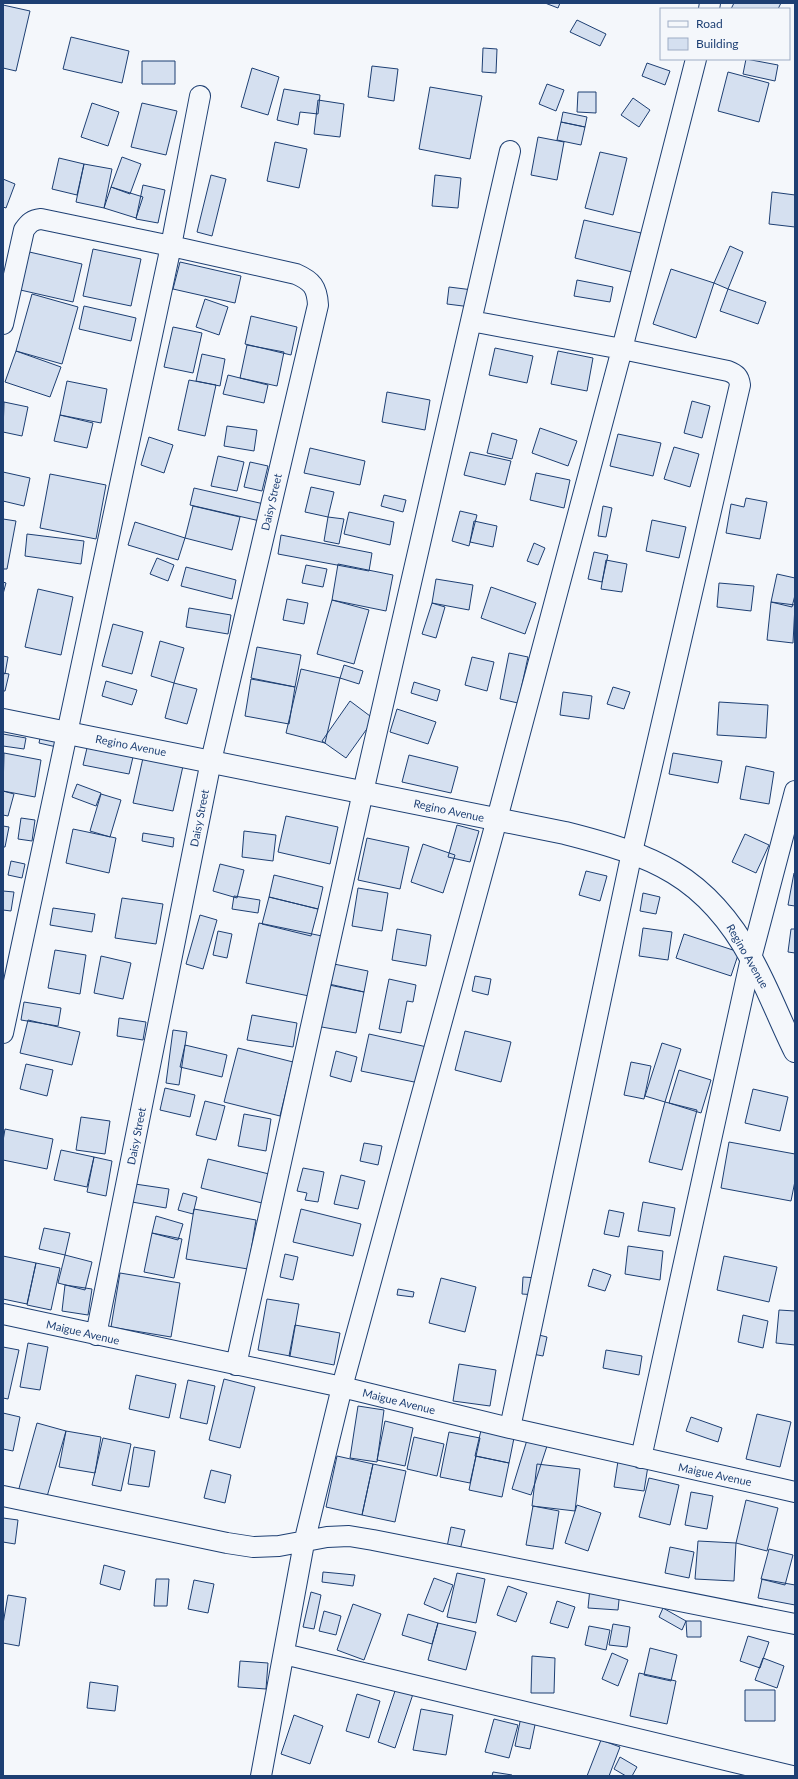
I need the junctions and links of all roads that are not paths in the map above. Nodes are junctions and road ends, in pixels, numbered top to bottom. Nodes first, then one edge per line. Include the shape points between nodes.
1 (696, 60) edge
2 (200, 96) dead end
3 (510, 150) dead end
4 (171, 246) junction
5 (471, 321) junction
6 (3, 324) edge
7 (622, 348) junction
8 (3, 720) edge
9 (66, 732) junction
10 (211, 761) junction
11 (795, 791) edge
12 (363, 792) junction
13 (497, 819) junction
14 (632, 852) junction
15 (751, 958) junction
16 (3, 1034) edge
17 (795, 1051) edge
18 (3, 1314) edge
19 (96, 1335) junction
20 (236, 1364) junction
21 (342, 1387) junction
22 (510, 1428) junction
23 (641, 1458) junction
24 (795, 1492) edge
25 (3, 1496) edge
26 (304, 1543) junction
27 (795, 1624) edge
28 (284, 1654) junction
29 (261, 1776) edge
30 (792, 1776) edge

1 - 7 street
2 - 4 street
3 - 5 street
4 - 6 street via 41,219 34,220 24,230
4 - 9 street
4 - 10 street, Daisy Street via 296,274 306,278 318,294 318,305
5 - 7 street
5 - 12 street
7 - 13 street
7 - 14 street via 728,371 739,378 740,385
8 - 9 street, Regino Avenue
9 - 10 street, Regino Avenue
9 - 16 street
10 - 12 street, Regino Avenue
10 - 19 street, Daisy Street
11 - 15 street
12 - 13 street, Regino Avenue
12 - 20 street
13 - 14 street, Regino Avenue via 564,833
13 - 21 street
14 - 15 street, Regino Avenue via 664,866 712,902 733,927
14 - 22 street
15 - 17 street, Regino Avenue
15 - 23 street
18 - 19 street, Maigue Avenue
19 - 20 street, Maigue Avenue
20 - 21 street, Maigue Avenue
21 - 22 street, Maigue Avenue
21 - 26 street
22 - 23 street, Maigue Avenue
23 - 24 street, Maigue Avenue
25 - 26 street via 227,1543 253,1547
26 - 27 street via 327,1537 349,1536
26 - 28 street
28 - 29 street
28 - 30 street

